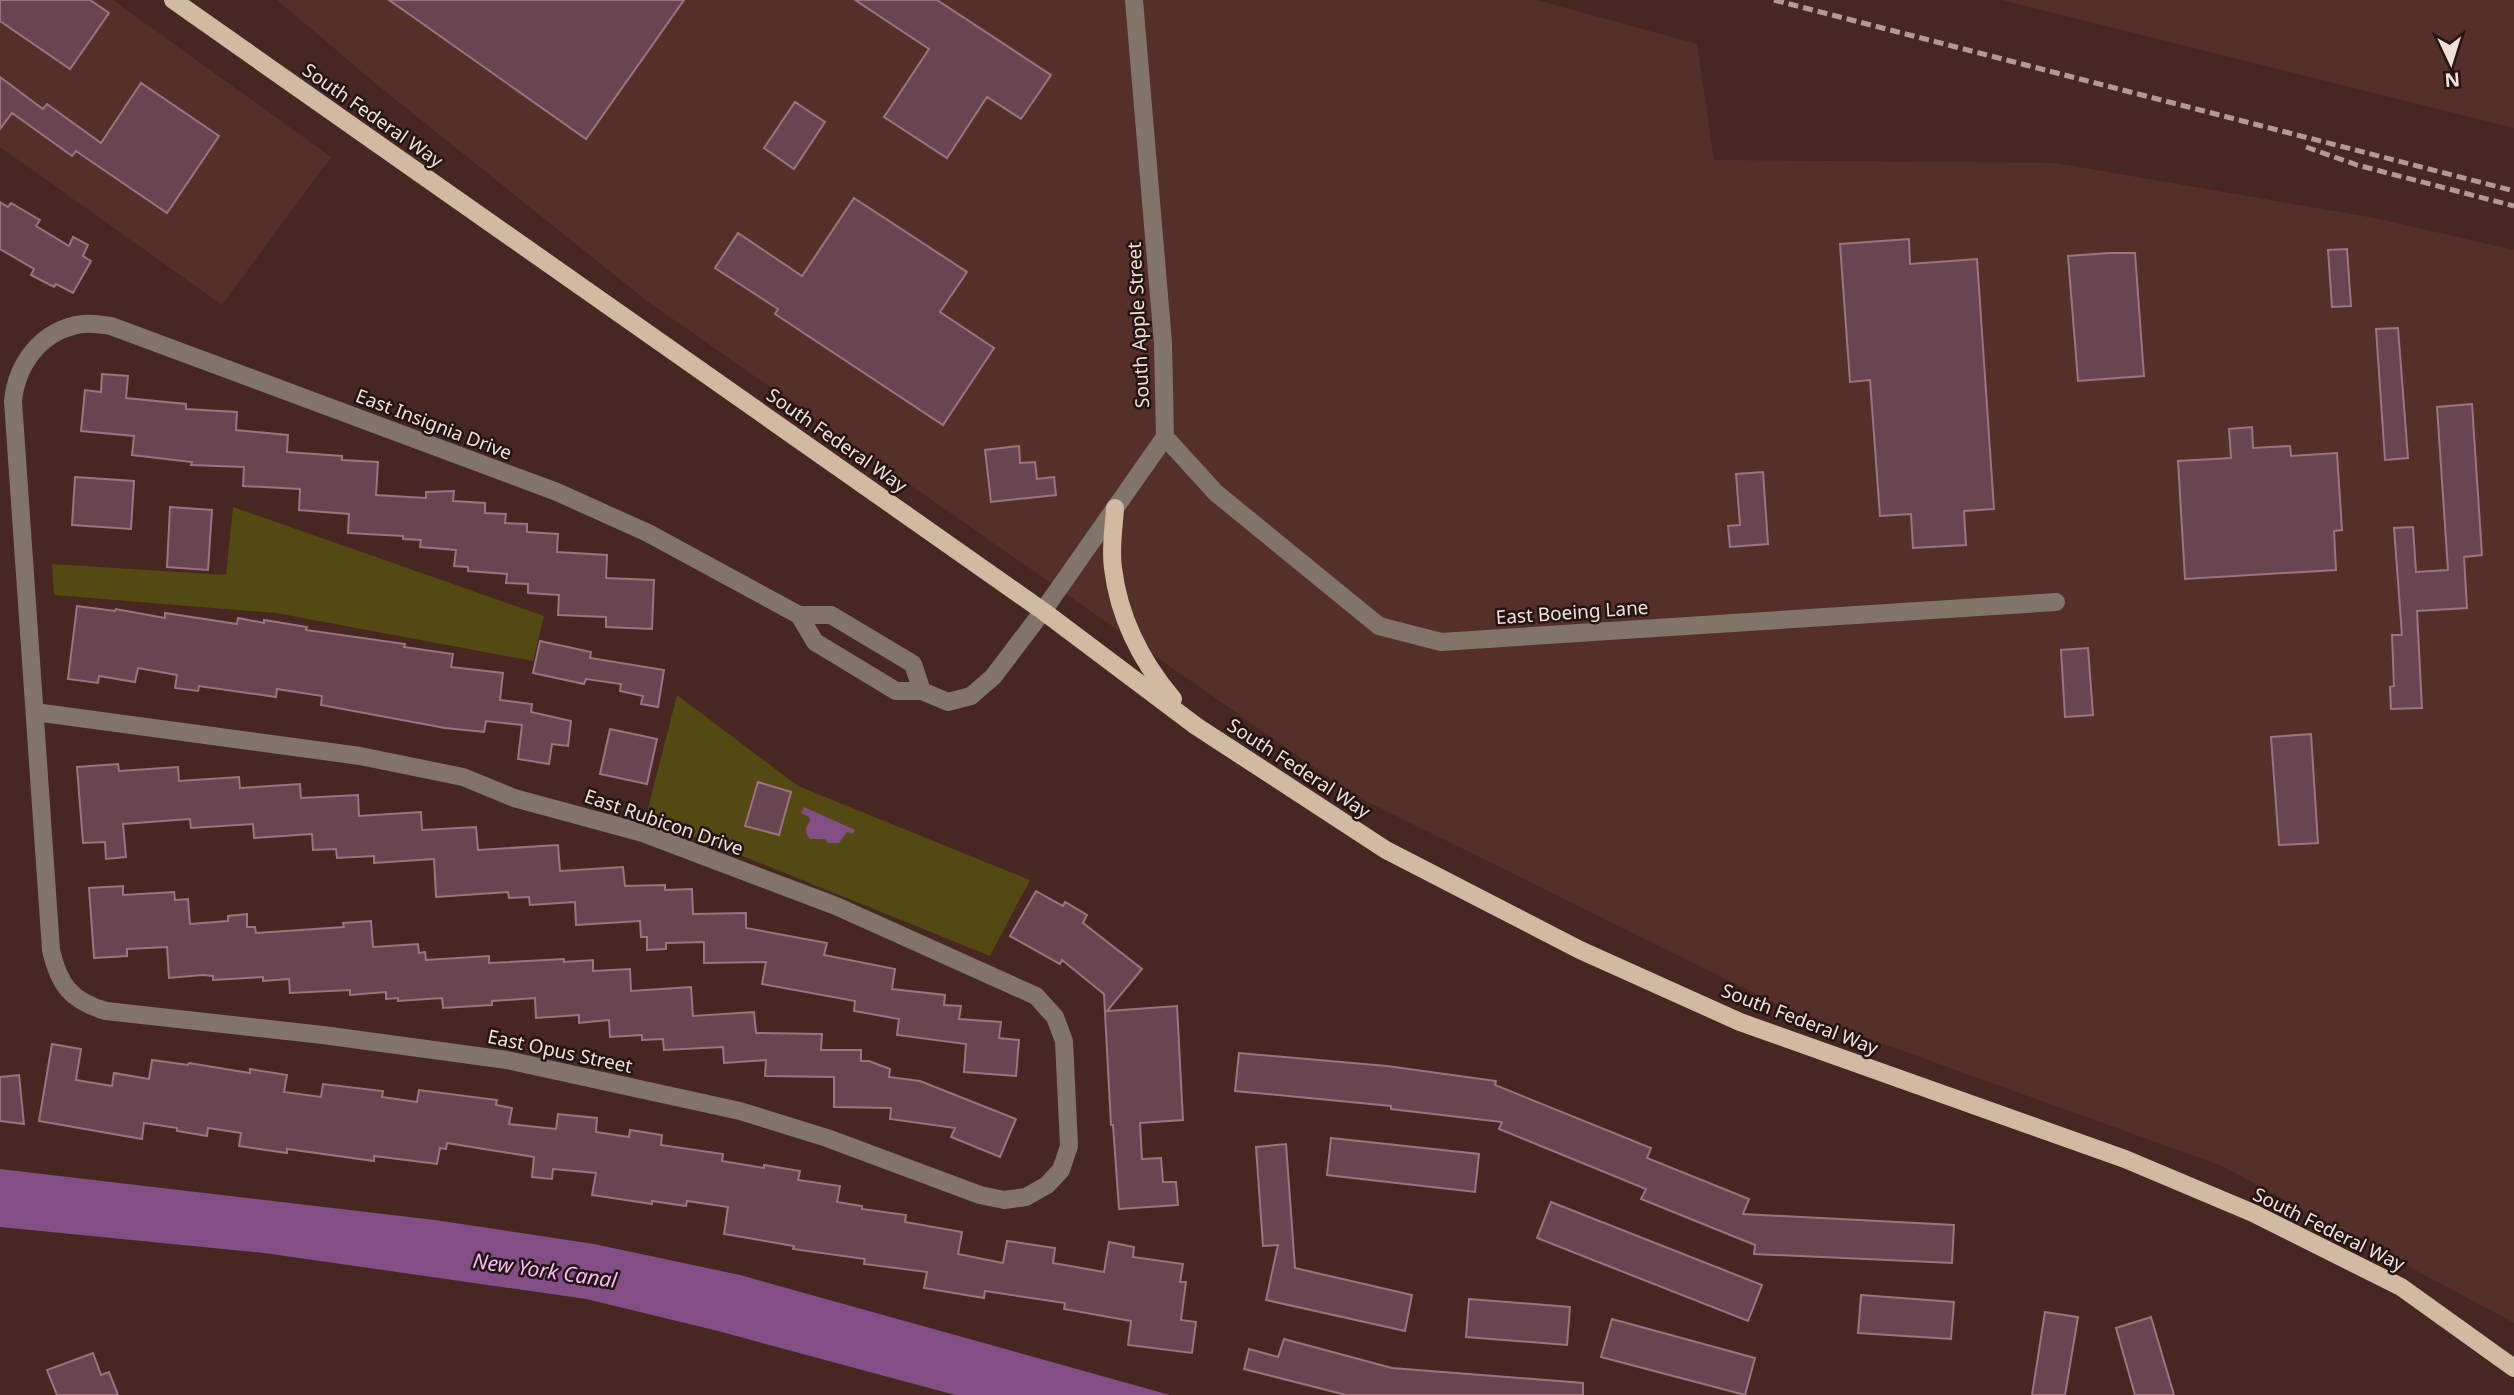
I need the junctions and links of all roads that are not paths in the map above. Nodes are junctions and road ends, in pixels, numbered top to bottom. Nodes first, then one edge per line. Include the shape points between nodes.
1 (173, 0) edge
2 (1134, 0) edge
3 (1165, 436) junction
4 (1115, 508) junction
5 (2056, 602) dead end
6 (1043, 611) junction
7 (799, 615) junction
8 (922, 691) junction
9 (35, 712) junction
10 (1196, 726) junction
11 (1026, 1196) joint
12 (2514, 1368) edge

1 - 6 main road, South Federal Way
2 - 3 street, South Apple Street via 1163,343
3 - 4 street
3 - 5 street, East Boeing Lane via 1216,493 1379,626 1441,642
4 - 6 street
4 - 10 main road via 1112,565 1127,625 1150,671
6 - 8 street, East Insignia Drive via 993,677 971,696 948,702
6 - 10 main road, South Federal Way
7 - 8 street, East Insignia Drive via 815,642 896,691
7 - 8 street, East Insignia Drive via 831,615 913,664
7 - 9 street, East Insignia Drive via 648,533 557,492 111,326 84,324 40,342 15,381
9 - 11 street, East Opus Street via 51,950 57,974 74,997 89,1006 106,1012 507,1059 740,1111 981,1195 1004,1200
9 - 11 street, East Rubicon Drive via 360,756 463,777 514,798 643,833 836,906 1036,996 1055,1017 1064,1041 1069,1146 1061,1170 1047,1185
10 - 12 main road, South Federal Way via 1386,850 1580,950 1740,1022 2125,1159 2253,1213 2401,1287

